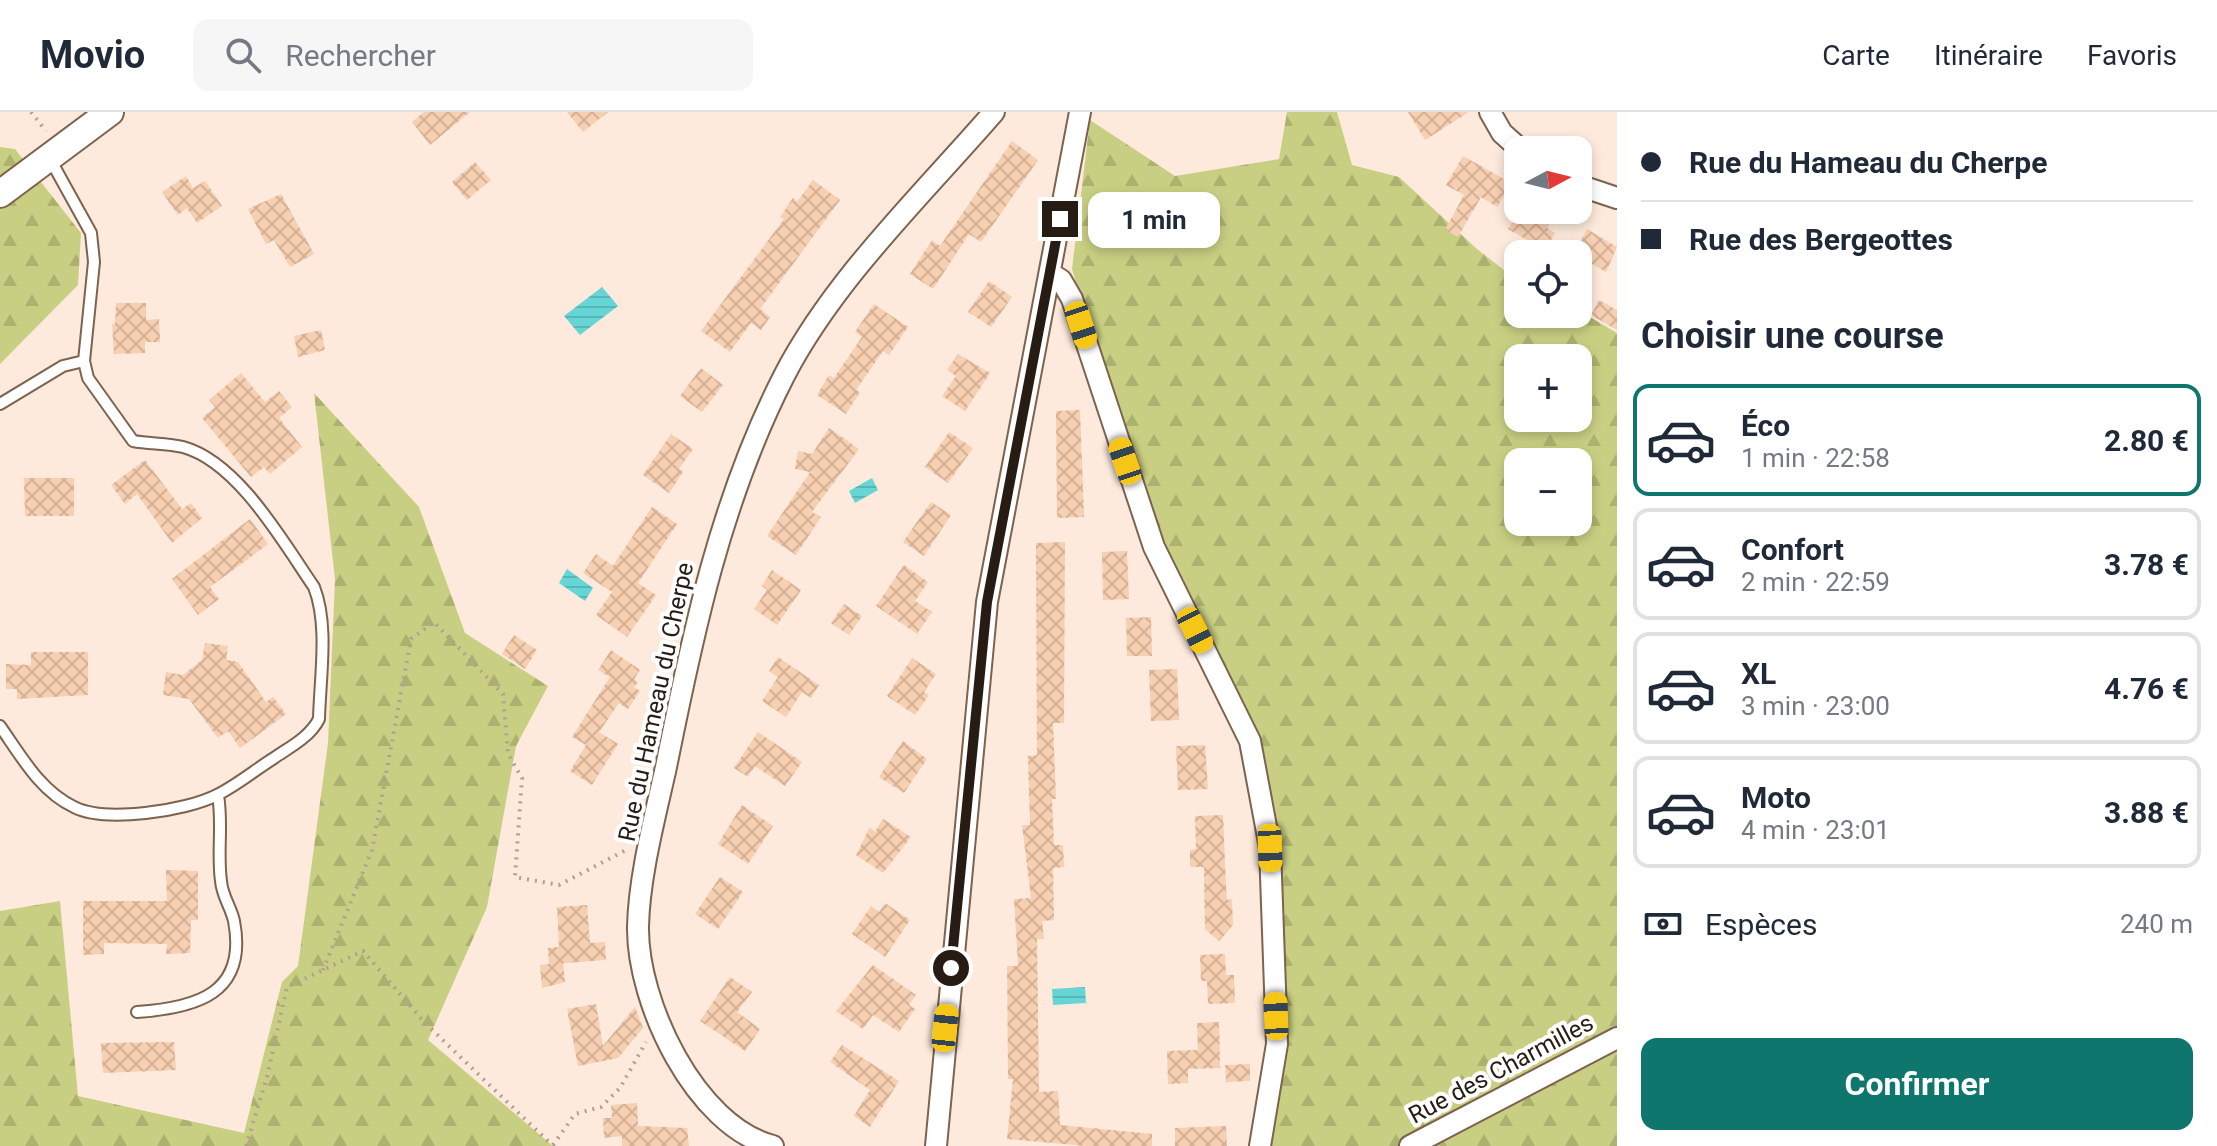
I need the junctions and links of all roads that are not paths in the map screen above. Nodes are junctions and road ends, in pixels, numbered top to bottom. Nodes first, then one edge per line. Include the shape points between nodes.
1 (110, 112) edge
2 (994, 112) edge
3 (1080, 112) edge
4 (1490, 112) edge
5 (1505, 136) edge
6 (49, 157) junction
7 (1592, 190) edge
8 (0, 194) edge
9 (1617, 198) edge
10 (1050, 273) junction
11 (84, 361) junction
12 (0, 404) edge
13 (0, 726) edge
14 (218, 795) junction
15 (137, 1012) dead end
16 (1617, 1038) edge
17 (773, 1146) edge
18 (936, 1146) edge
19 (1260, 1146) edge
20 (1410, 1146) edge

1 - 6 street
2 - 17 street, Rue du Hameau du Cherpe via 834,297 786,373 745,459 699,604 638,928 646,985 673,1052 703,1098 730,1126
3 - 10 street
4 - 5 street
6 - 8 street
6 - 11 lane via 91,233 94,262
7 - 9 street
10 - 18 street via 987,602
10 - 19 street via 1072,299 1154,547 1250,741 1270,848 1277,1044
11 - 12 lane via 63,366
11 - 14 lane via 88,378 133,441 183,447 219,465 239,484 319,601 319,719 314,728
13 - 14 lane via 43,784 75,808 96,815 193,804
14 - 15 lane via 220,879 237,942 231,976 179,1009
16 - 20 street, Rue des Charmilles

